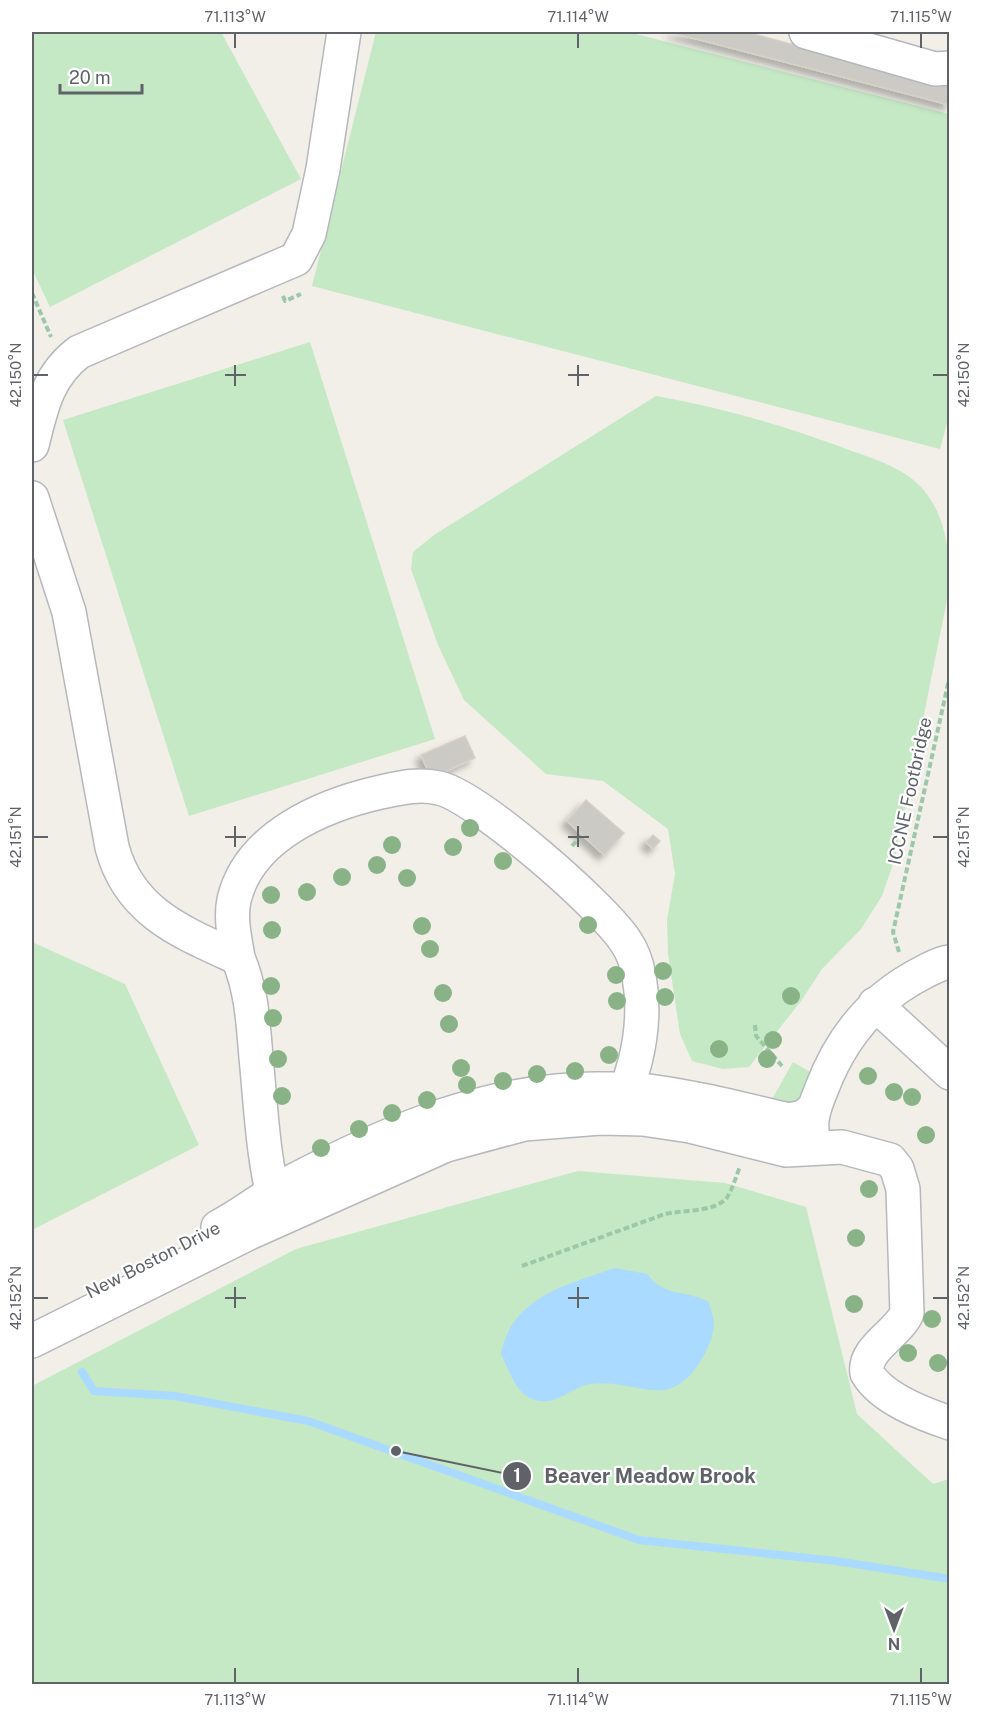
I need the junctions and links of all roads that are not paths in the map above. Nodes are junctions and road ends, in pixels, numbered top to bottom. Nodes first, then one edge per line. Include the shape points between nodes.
1 (344, 32) edge
2 (806, 32) edge
3 (950, 68) edge
4 (32, 445) edge
5 (32, 498) edge
6 (238, 958) junction
7 (950, 962) edge
8 (875, 1005) junction
9 (950, 1073) edge
10 (624, 1103) junction
11 (814, 1108) junction
12 (842, 1147) junction
13 (276, 1206) junction
14 (32, 1321) edge
15 (32, 1341) edge
16 (950, 1423) edge

1 - 4 lane via 309,234 296,259 79,352 63,365 47,390
2 - 3 lane via 935,69
5 - 6 lane via 69,612 112,847 123,879 150,910
6 - 10 lane via 232,920 234,900 246,871 266,848 296,824 353,800 413,786 440,788 462,796 596,908 627,943 639,977 641,1014
6 - 13 lane via 253,1006 266,1167
7 - 8 lane via 917,976
8 - 9 lane
8 - 11 lane via 833,1059
10 - 11 lane via 681,1097 789,1120 804,1117
10 - 12 lane via 690,1126 786,1150
10 - 13 lane via 555,1090 448,1112 358,1149
11 - 12 lane via 811,1123 815,1136
12 - 16 lane via 890,1160 903,1189 907,1312 868,1359 867,1373 897,1399
13 - 14 lane, New Boston Drive via 241,1216
13 - 15 lane, New Boston Drive via 249,1233

